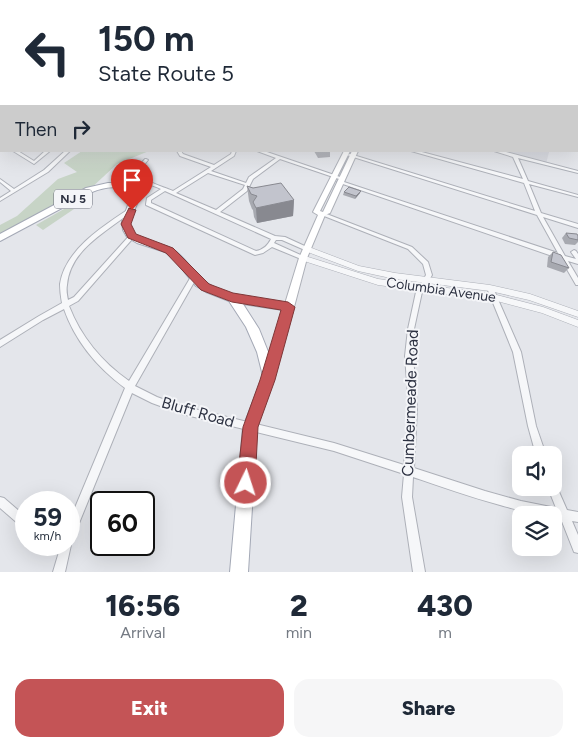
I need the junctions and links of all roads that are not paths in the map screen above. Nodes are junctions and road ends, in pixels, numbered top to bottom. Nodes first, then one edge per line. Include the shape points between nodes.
1 (17, 152) edge
2 (47, 152) edge
3 (67, 152) edge
4 (180, 152) edge
5 (234, 152) edge
6 (262, 152) edge
7 (417, 152) edge
8 (500, 152) edge
9 (350, 153) edge
10 (515, 156) junction
11 (279, 158) junction
12 (146, 160) dead end
13 (214, 167) junction
14 (208, 171) junction
15 (138, 172) junction
16 (578, 172) edge
17 (339, 178) junction
18 (0, 180) edge
19 (526, 181) junction
20 (118, 182) dead end
21 (248, 185) junction
22 (165, 189) junction
23 (14, 191) junction
24 (173, 193) junction
25 (578, 196) edge
26 (0, 200) edge
27 (132, 210) junction
28 (218, 212) junction
29 (322, 214) junction
30 (539, 214) junction
31 (578, 226) edge
32 (132, 236) junction
33 (0, 238) edge
34 (272, 241) junction
35 (307, 249) junction
36 (574, 252) dead end
37 (564, 257) junction
38 (303, 258) junction
39 (578, 258) edge
40 (578, 262) edge
41 (194, 277) junction
42 (427, 279) junction
43 (578, 283) edge
44 (422, 288) junction
45 (490, 288) junction
46 (232, 297) junction
47 (493, 297) junction
48 (65, 306) junction
49 (288, 307) junction
50 (578, 314) edge
51 (578, 324) edge
52 (0, 344) edge
53 (268, 380) junction
54 (130, 387) junction
55 (250, 427) junction
56 (538, 446) edge
57 (409, 471) junction
58 (556, 496) edge
59 (0, 502) edge
60 (80, 507) edge
61 (15, 514) edge
62 (564, 515) junction
63 (578, 518) edge
64 (578, 548) edge
65 (63, 556) edge
66 (59, 572) edge
67 (239, 572) edge
68 (419, 572) edge

1 - 2 street via 34,163
3 - 23 street
4 - 13 street
5 - 13 street
6 - 11 street
7 - 19 street
8 - 10 street
9 - 17 main road
9 - 30 street
10 - 16 street
10 - 19 street
11 - 17 street
11 - 21 street via 251,178
12 - 15 street via 138,164
13 - 14 street
14 - 21 street
14 - 24 street
15 - 20 street
15 - 22 street via 146,181
17 - 29 main road via 316,212
17 - 37 street
18 - 23 street
19 - 25 street
19 - 30 street
21 - 28 street
22 - 24 street
22 - 34 street via 149,199 148,204 252,252 263,252
23 - 26 street
24 - 28 street
27 - 32 main road, NJ 5 via 126,224
27 - 33 main road, NJ 5 via 135,197 128,189 96,188
27 - 48 street via 104,228 69,265 63,288
28 - 34 street
29 - 35 main road
29 - 42 street via 410,248 426,263
30 - 31 street
30 - 37 street
32 - 41 main road via 170,250
32 - 48 street via 84,292
34 - 35 street via 282,238
34 - 38 street
35 - 38 main road
35 - 42 street, Columbia Avenue via 358,268
36 - 39 street
37 - 40 street
37 - 43 street
38 - 44 street, Columbia Avenue via 359,278
38 - 49 main road
41 - 46 main road via 212,291
41 - 54 street
42 - 44 street, Cumbermeade Road
42 - 45 street, Columbia Avenue
44 - 47 street, Columbia Avenue
44 - 57 street, Cumbermeade Road via 409,346 413,408
45 - 47 street
45 - 50 street, Columbia Avenue
46 - 49 main road
46 - 53 main road via 264,352
47 - 51 street, Columbia Avenue via 543,310
47 - 56 street via 517,352
48 - 52 street
48 - 54 street, Bluff Road via 95,355
49 - 53 main road
53 - 55 main road
54 - 55 street, Bluff Road via 182,410
54 - 60 street
55 - 57 street, Bluff Road via 334,446
55 - 67 main road
57 - 62 street, Bluff Road via 521,506
57 - 68 street, Cumbermeade Road via 408,515
58 - 62 street
59 - 61 street
62 - 63 street, Bluff Road
62 - 64 street
65 - 66 street

